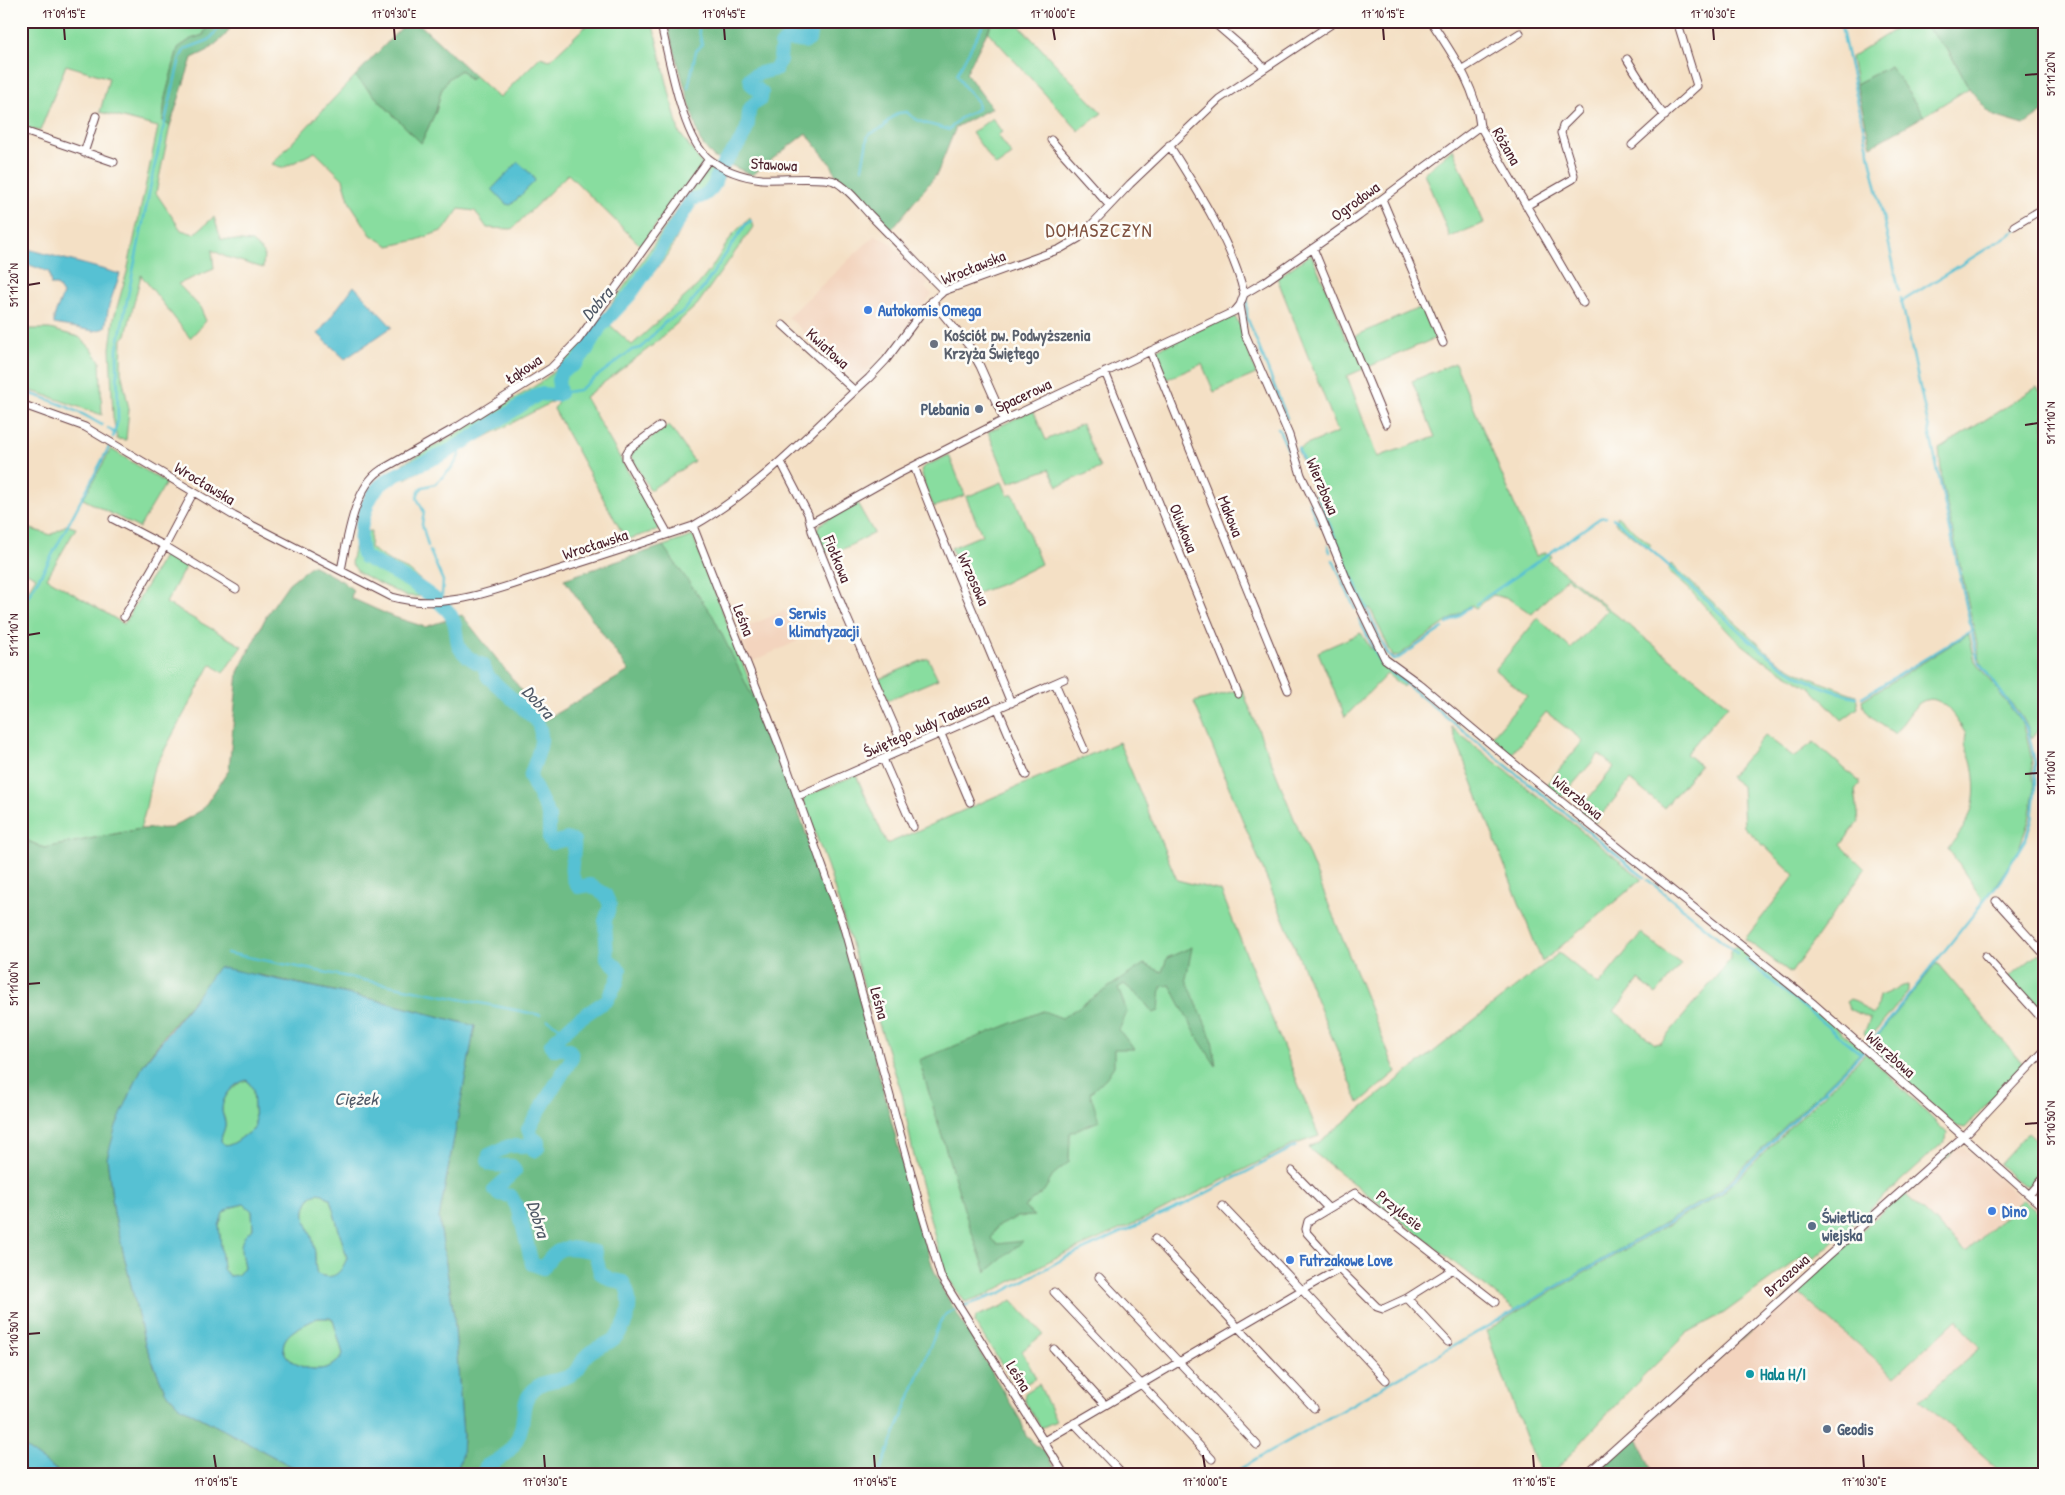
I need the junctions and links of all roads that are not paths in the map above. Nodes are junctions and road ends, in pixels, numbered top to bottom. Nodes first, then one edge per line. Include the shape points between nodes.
1 (660, 21) edge
2 (1212, 21) edge
3 (1336, 21) edge
4 (1431, 21) edge
5 (1677, 21) edge
6 (1520, 33) dead end
7 (1627, 59) dead end
8 (1264, 68) junction
9 (1462, 70) junction
10 (1578, 111) dead end
11 (96, 116) dead end
12 (1665, 116) junction
13 (1480, 126) junction
14 (21, 130) edge
15 (1051, 140) dead end
16 (1169, 145) junction
17 (1632, 145) dead end
18 (84, 153) junction
19 (709, 159) junction
20 (114, 162) dead end
21 (1382, 199) junction
22 (1109, 205) junction
23 (1526, 206) junction
24 (2044, 208) edge
25 (2014, 226) dead end
26 (1313, 248) junction
27 (944, 292) junction
28 (1244, 294) junction
29 (932, 301) junction
30 (1583, 303) dead end
31 (1240, 304) junction
32 (783, 325) dead end
33 (1443, 343) dead end
34 (1150, 351) junction
35 (1104, 372) junction
36 (855, 391) junction
37 (21, 404) edge
38 (1004, 420) junction
39 (1386, 424) dead end
40 (660, 426) dead end
41 (780, 462) junction
42 (914, 466) junction
43 (193, 493) junction
44 (113, 519) dead end
45 (811, 523) junction
46 (693, 526) junction
47 (668, 534) junction
48 (165, 546) junction
49 (341, 570) junction
50 (236, 589) dead end
51 (124, 617) dead end
52 (1064, 679) dead end
53 (1055, 683) junction
54 (1288, 690) dead end
55 (1238, 694) dead end
56 (1011, 703) junction
57 (998, 709) junction
58 (941, 734) junction
59 (1084, 749) dead end
60 (905, 750) junction
61 (883, 760) junction
62 (1026, 775) dead end
63 (798, 796) junction
64 (970, 802) dead end
65 (913, 827) dead end
66 (1996, 901) dead end
67 (2044, 954) edge
68 (1985, 956) dead end
69 (2044, 1021) edge
70 (2044, 1051) edge
71 (1964, 1136) junction
72 (1292, 1171) dead end
73 (2044, 1178) edge
74 (2028, 1195) junction
75 (1222, 1206) dead end
76 (1328, 1208) junction
77 (2044, 1208) edge
78 (1155, 1239) dead end
79 (1339, 1269) junction
80 (1453, 1269) junction
81 (1100, 1277) dead end
82 (1302, 1290) junction
83 (1054, 1292) dead end
84 (1407, 1298) junction
85 (1495, 1302) dead end
86 (1238, 1327) junction
87 (1448, 1342) dead end
88 (1054, 1349) dead end
89 (1178, 1361) junction
90 (1386, 1380) dead end
91 (1140, 1383) junction
92 (1105, 1404) junction
93 (1314, 1408) dead end
94 (1074, 1423) junction
95 (1044, 1441) junction
96 (1257, 1445) dead end
97 (1212, 1459) dead end
98 (1064, 1474) edge
99 (1122, 1474) edge
100 (1587, 1474) edge

1 - 19 street, Stawowa via 684,114 697,143
2 - 8 street
3 - 8 street, Wrocławska
4 - 9 street, Różana
5 - 12 street via 1697,86
6 - 9 street
7 - 12 street
8 - 16 street, Wrocławska via 1219,99
9 - 13 street, Różana via 1476,100
10 - 23 street via 1562,126 1561,133 1573,179
11 - 18 street
12 - 17 street
13 - 21 street, Ogrodowa
13 - 23 street, Różana
14 - 18 street
15 - 22 street
16 - 22 street, Wrocławska
16 - 28 street via 1223,240
18 - 20 street
19 - 27 street, Stawowa via 748,178 835,181
19 - 49 street, Łąkowa via 583,333 551,368 370,480 350,528
21 - 26 street, Ogrodowa
21 - 33 street
22 - 27 street, Wrocławska via 1070,244
23 - 30 street, Różana
24 - 25 street
26 - 28 street, Ogrodowa
26 - 39 street
27 - 29 street, Wrocławska
28 - 31 street
29 - 36 street, Wrocławska via 886,360
29 - 38 street via 969,346
31 - 34 street, Spacerowa via 1235,311
31 - 71 street, Wierzbowa via 1245,334 1290,435 1301,475 1385,659 1814,1004
32 - 36 street, Kwiatowa
34 - 35 street, Spacerowa
34 - 54 street, Makowa
35 - 38 street, Spacerowa
35 - 55 street, Oliwkowa
36 - 41 street, Wrocławska
37 - 43 street, Wrocławska via 84,427
38 - 42 street, Spacerowa
40 - 47 street via 629,449 626,459
41 - 45 street, Fiołkowa
41 - 46 street, Wrocławska via 738,498
42 - 45 street, Spacerowa
42 - 56 street, Wrzosowa
43 - 48 street
43 - 49 street, Wrocławska
44 - 48 street
45 - 60 street, Fiołkowa via 848,622
46 - 47 street, Wrocławska
46 - 63 street, Leśna
47 - 49 street, Wrocławska via 493,591 451,601 424,603 392,597
48 - 50 street
48 - 51 street
52 - 53 street, Świętego Judy Tadeusza
53 - 56 street, Świętego Judy Tadeusza
53 - 59 street
56 - 57 street, Świętego Judy Tadeusza
57 - 58 street, Świętego Judy Tadeusza
57 - 62 street
58 - 60 street, Świętego Judy Tadeusza
58 - 64 street
60 - 61 street, Świętego Judy Tadeusza
61 - 63 street, Świętego Judy Tadeusza
61 - 65 street
63 - 95 street, Leśna via 846,931 941,1277
66 - 67 street
68 - 69 street
70 - 71 street, Brzozowa
71 - 74 street, Wierzbowa
71 - 100 street, Brzozowa
72 - 76 street
73 - 74 street
74 - 77 street, Wierzbowa
75 - 82 street
76 - 79 street, Przylesie via 1308,1221 1306,1229
76 - 80 street, Przylesie via 1355,1193
78 - 86 street
79 - 82 street
79 - 84 street, Przylesie via 1380,1309
80 - 84 street, Przylesie
80 - 85 street, Przylesie
81 - 89 street
82 - 86 street
82 - 90 street
83 - 91 street
84 - 87 street
86 - 89 street
86 - 93 street
88 - 92 street
89 - 91 street
89 - 96 street
91 - 92 street
91 - 97 street
92 - 94 street
94 - 95 street
94 - 99 street
95 - 98 street, Leśna

